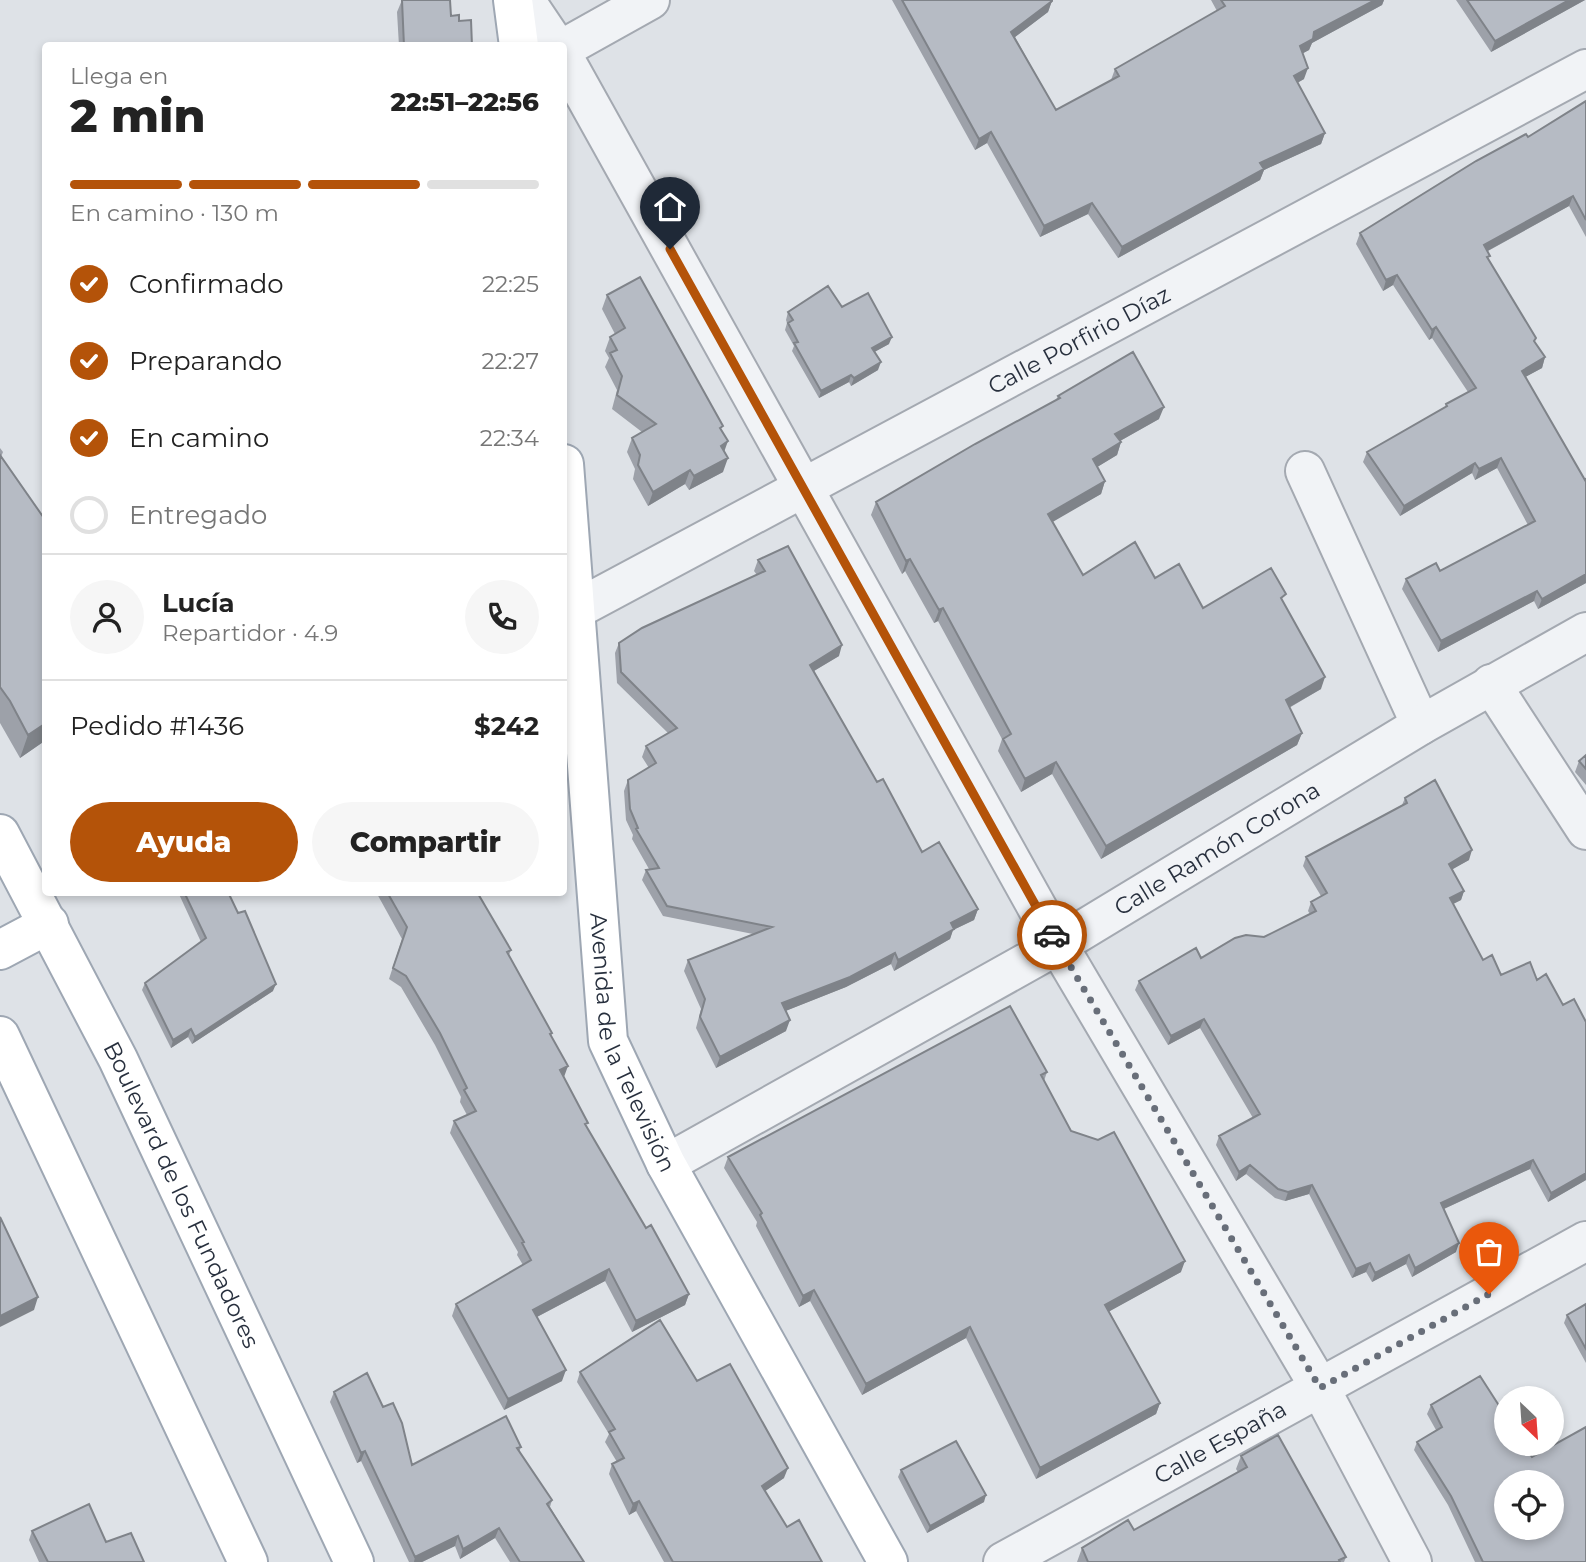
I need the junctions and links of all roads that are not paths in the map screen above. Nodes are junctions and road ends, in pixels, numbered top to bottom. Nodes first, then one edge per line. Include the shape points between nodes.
1 (513, 0) edge
2 (525, 0) edge
3 (650, 0) edge
4 (518, 42) edge
5 (553, 42) edge
6 (567, 46) edge
7 (567, 63) edge
8 (1586, 69) edge
9 (1305, 471) dead end
10 (804, 487) junction
11 (567, 513) edge
12 (573, 611) junction
13 (1586, 632) edge
14 (1491, 684) junction
15 (1421, 724) junction
16 (1586, 830) edge
17 (0, 834) edge
18 (49, 924) junction
19 (1058, 945) junction
20 (0, 950) edge
21 (0, 1036) edge
22 (666, 1164) junction
23 (1586, 1241) edge
24 (1320, 1388) junction
25 (248, 1562) edge
26 (354, 1562) edge
27 (888, 1562) edge
28 (1003, 1562) edge
29 (1412, 1562) edge

1 - 4 main road
2 - 5 street
3 - 6 street
7 - 10 street
8 - 10 street, Calle Porfirio Díaz
9 - 15 street
10 - 12 street, Calle Porfirio Díaz
10 - 19 street
11 - 12 main road, Avenida de la Televisión
12 - 22 main road, Avenida de la Televisión via 608,1041
13 - 14 street, Calle Ramón Corona
14 - 15 street, Calle Ramón Corona
14 - 16 street
15 - 19 street, Calle Ramón Corona
17 - 18 main road, Boulevard de los Fundadores
18 - 20 main road
18 - 26 main road, Boulevard de los Fundadores
19 - 22 street, Calle Ramón Corona
19 - 24 street
21 - 25 main road
22 - 27 main road, Avenida de la Televisión
23 - 24 street, Calle España
24 - 28 street, Calle España
24 - 29 street

